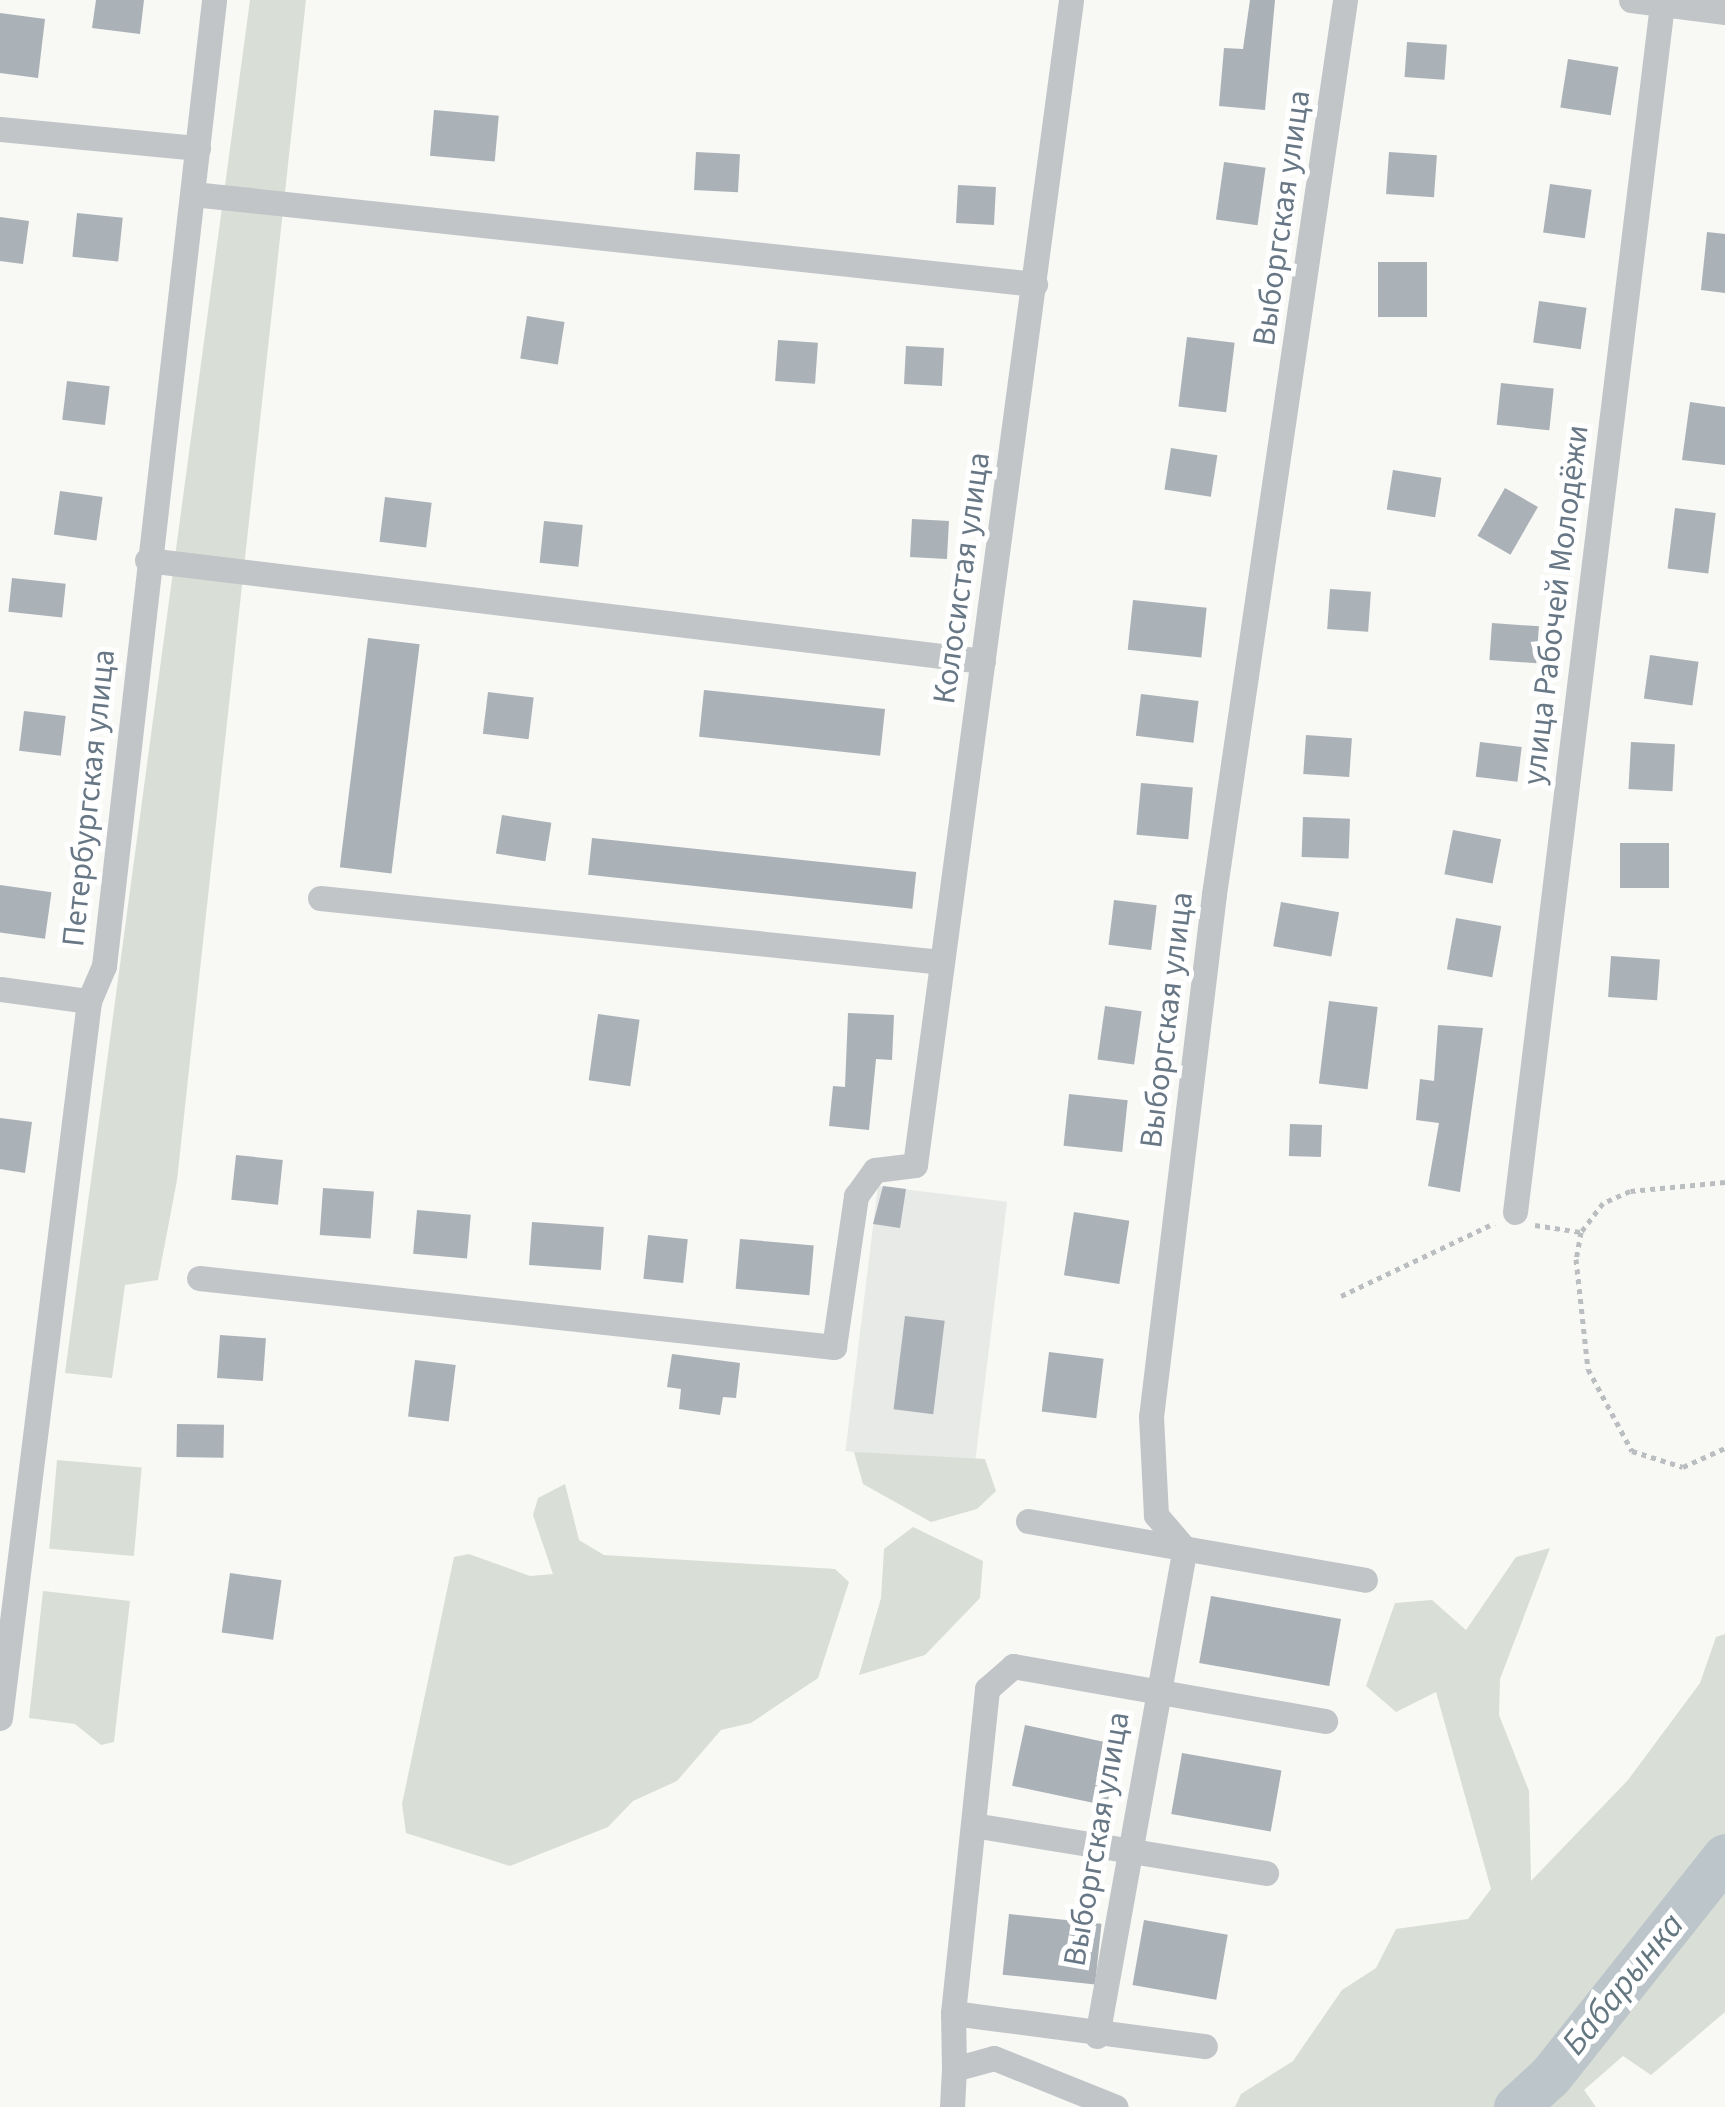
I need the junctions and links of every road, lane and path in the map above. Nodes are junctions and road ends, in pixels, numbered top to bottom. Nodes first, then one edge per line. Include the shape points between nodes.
1 (214, 0) edge
2 (1071, 0) edge
3 (1345, 0) edge
4 (1631, 0) edge
5 (1662, 5) junction
6 (1725, 12) edge
7 (0, 129) edge
8 (198, 148) junction
9 (193, 194) junction
10 (1035, 284) junction
11 (147, 560) junction
12 (984, 661) junction
13 (320, 898) dead end
14 (941, 962) junction
15 (0, 989) edge
16 (89, 1001) junction
17 (1725, 1182) edge
18 (1515, 1212) junction
19 (1581, 1232) junction
20 (198, 1278) dead end
21 (1341, 1296) dead end
22 (1725, 1448) edge
23 (1028, 1522) dead end
24 (1184, 1549) junction
25 (1365, 1580) dead end
26 (1157, 1691) junction
27 (0, 1718) edge
28 (1325, 1721) dead end
29 (973, 1824) junction
30 (1125, 1855) junction
31 (1266, 1873) dead end
32 (953, 2013) junction
33 (1097, 2036) junction
34 (1204, 2046) dead end
35 (954, 2069) junction
36 (952, 2107) edge
37 (1116, 2107) edge

1 - 8 street, Петербургская улица
2 - 10 street, Колосистая улица
3 - 24 street, Выборгская улица via 1214,894 1151,1417 1156,1516
4 - 5 street
5 - 6 street
5 - 18 street, улица Рабочей Молодёжи
7 - 8 street
8 - 9 street, Петербургская улица
9 - 10 street
9 - 11 street, Петербургская улица
10 - 12 street, Колосистая улица
11 - 12 street
11 - 16 street, Петербургская улица via 104,966
12 - 14 street, Колосистая улица
13 - 14 street
14 - 20 street, Колосистая улица via 915,1165 875,1170 856,1196 834,1347
15 - 16 street
16 - 27 street, Петербургская улица
17 - 19 path via 1630,1191 1603,1203
18 - 19 path via 1539,1228
18 - 21 path
19 - 22 path via 1581,1324 1610,1422 1632,1451 1683,1467
23 - 24 street
24 - 25 street
24 - 26 street, Выборгская улица
26 - 28 street
26 - 29 street via 1013,1666 986,1689
26 - 30 street, Выборгская улица
29 - 30 street
29 - 32 street
30 - 31 street
30 - 33 street, Выборгская улица
32 - 33 street
32 - 35 street
33 - 34 street
35 - 36 street
35 - 37 street via 994,2058

